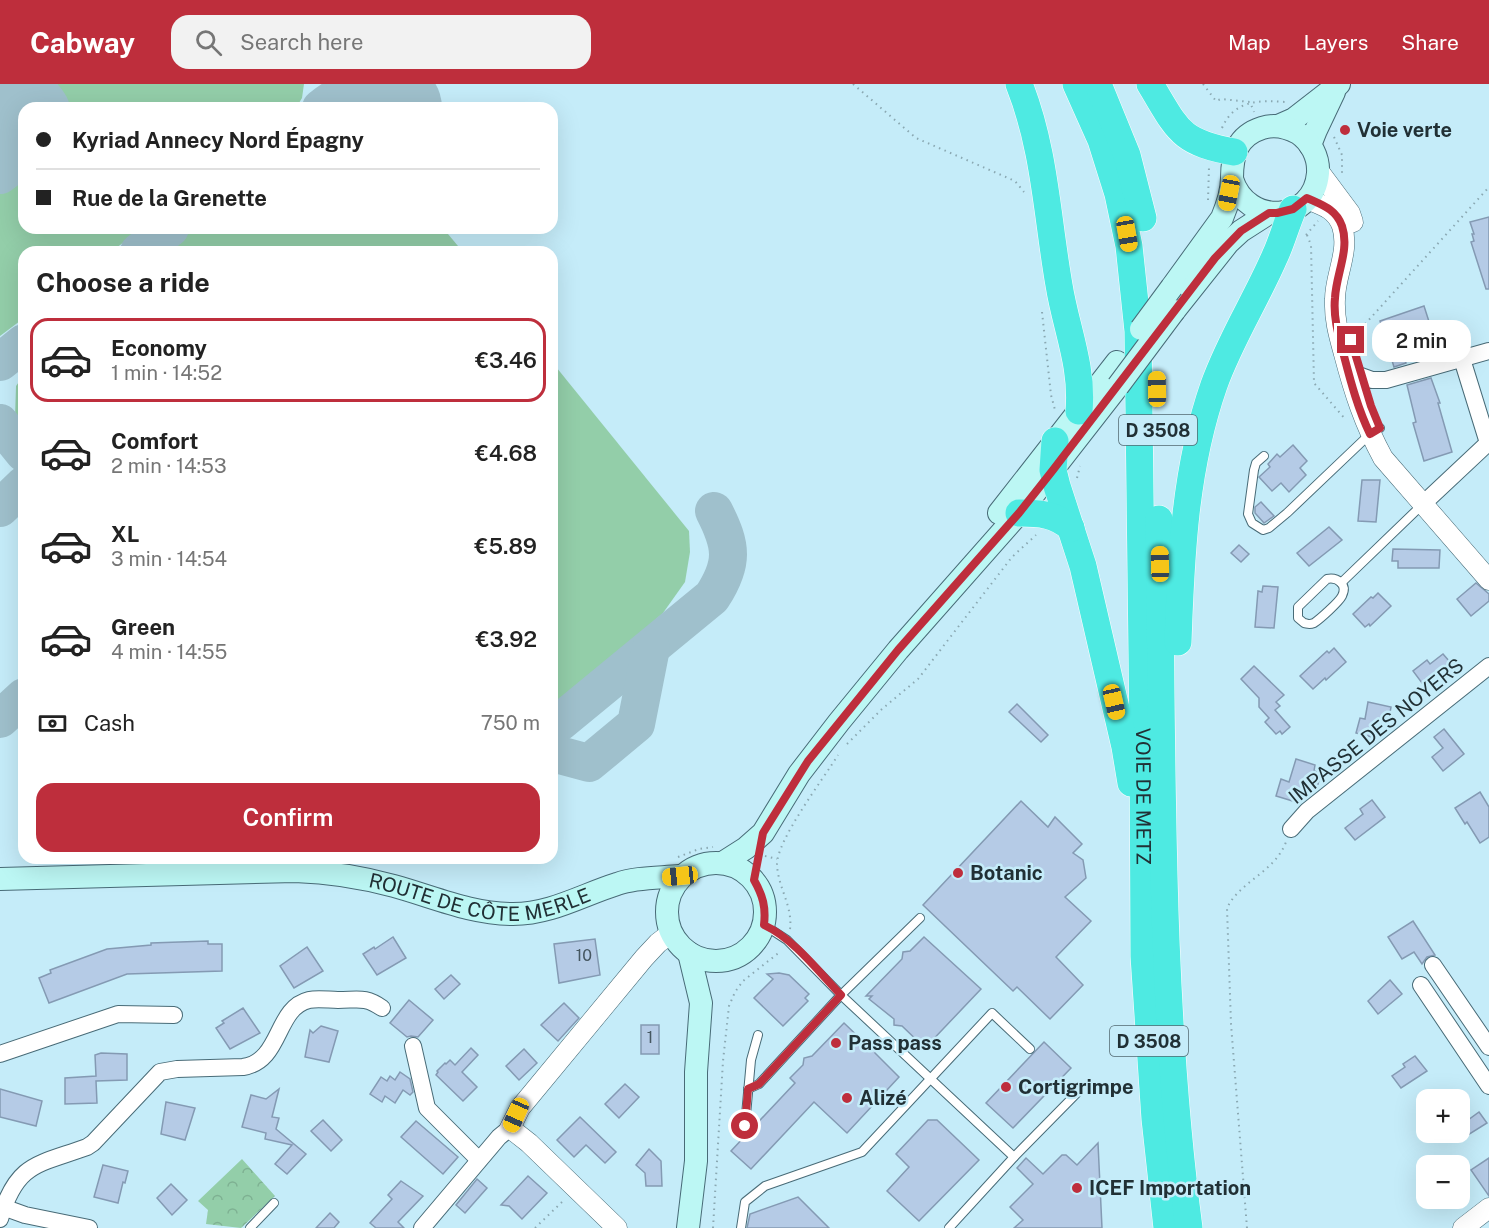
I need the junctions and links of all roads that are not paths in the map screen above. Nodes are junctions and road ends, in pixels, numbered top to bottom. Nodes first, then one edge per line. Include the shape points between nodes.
1 (1018, 84) edge
2 (1076, 84) edge
3 (1098, 84) edge
4 (1150, 84) edge
5 (1338, 85) edge
6 (1269, 127) junction
7 (1310, 145) junction
8 (1234, 152) junction
9 (1318, 170) junction
10 (1232, 179) junction
11 (1291, 214) junction
12 (1489, 351) edge
13 (1462, 359) junction
14 (1361, 376) junction
15 (1079, 411) junction
16 (1367, 430) junction
17 (1058, 437) junction
18 (1488, 443) edge
19 (1264, 456) dead end
20 (1053, 470) junction
21 (1428, 499) junction
22 (1019, 513) junction
23 (1071, 528) junction
24 (1489, 562) edge
25 (1489, 580) edge
26 (1341, 583) junction
27 (898, 650) junction
28 (1489, 666) edge
29 (1291, 829) road end
30 (763, 833) junction
31 (1142, 853) junction
32 (724, 862) junction
33 (680, 876) junction
34 (0, 879) edge
35 (754, 880) junction
36 (634, 881) junction
37 (666, 908) junction
38 (920, 918) dead end
39 (764, 925) junction
40 (671, 933) junction
41 (688, 953) junction
42 (732, 959) junction
43 (1167, 964) junction
44 (1433, 965) dead end
45 (1421, 985) dead end
46 (841, 995) junction
47 (701, 1003) junction
48 (382, 1008) dead end
49 (174, 1015) dead end
50 (758, 1035) dead end
51 (413, 1046) dead end
52 (1489, 1047) edge
53 (1030, 1049) dead end
54 (0, 1054) edge
55 (931, 1079) junction
56 (1489, 1086) edge
57 (748, 1089) junction
58 (1077, 1093) dead end
59 (745, 1126) dead end
60 (510, 1128) junction
61 (1014, 1157) junction
62 (479, 1160) junction
63 (274, 1203) dead end
64 (1489, 1208) edge
65 (1, 1211) edge
66 (1471, 1226) edge
67 (89, 1228) edge
68 (250, 1228) edge
69 (422, 1228) edge
70 (617, 1228) edge
71 (688, 1228) edge
72 (741, 1228) edge
73 (949, 1228) edge
74 (1167, 1228) edge
75 (1190, 1228) edge

1 - 15 highway via 1042,161 1059,287 1076,354
2 - 31 highway, VOIE DE METZ / D 3508 via 1101,140 1118,194 1129,246 1138,331
3 - 43 highway, VOIE DE METZ / D 3508 via 1134,180 1153,291
4 - 8 highway via 1174,124 1189,138 1204,146
5 - 6 main road via 1294,119
5 - 7 main road
6 - 7 main road via 1296,132
6 - 8 main road via 1245,138
7 - 9 main road
8 - 10 main road
9 - 11 main road via 1316,181
9 - 14 street via 1354,224 1355,246 1345,306
10 - 11 main road via 1234,188 1252,207
10 - 15 main road, bridge via 1222,218
11 - 16 street via 1329,208 1344,235 1335,296 1336,321
11 - 20 main road, bridge via 1241,231 1228,243
11 - 43 highway via 1275,257 1221,368 1200,432 1187,492 1181,552
12 - 13 street
13 - 14 street via 1386,380
13 - 18 street
14 - 16 street
15 - 17 main road
16 - 19 lane via 1287,513 1263,530 1252,523 1248,514 1254,470
16 - 21 street via 1383,458
17 - 20 highway
17 - 27 main road
18 - 21 street
20 - 22 main road
20 - 23 highway
21 - 24 street
21 - 25 street
21 - 26 lane
22 - 23 highway via 1056,517
22 - 27 main road
23 - 31 highway via 1125,747
26 - 26 lane via 1327,579 1301,603 1297,610 1301,621 1315,622 1341,597
27 - 30 main road via 808,761
28 - 29 street, IMPASSE DES NOYERS via 1306,811
30 - 32 main road
30 - 35 main road
31 - 74 highway, VOIE DE METZ / D 3508 via 1150,1053
32 - 33 main road via 708,862
32 - 35 main road
33 - 36 main road, ROUTE DE CÔTE MERLE
33 - 37 main road
34 - 36 main road, ROUTE DE CÔTE MERLE via 322,872 374,881 477,911 515,914 554,908
35 - 39 main road via 762,894
36 - 37 main road
37 - 40 main road
38 - 46 lane
39 - 42 main road via 752,946
39 - 46 lane via 787,940
40 - 41 main road
40 - 60 street via 644,958 520,1108
41 - 42 main road via 710,961
41 - 47 main road
42 - 47 main road
43 - 75 highway, VOIE DE METZ / D 3508
44 - 52 street
45 - 56 street
46 - 55 lane
46 - 57 lane via 759,1084
47 - 71 main road via 696,1161
48 - 65 street via 370,1000 308,1000 289,1013 271,1049 251,1065 160,1072 93,1143 27,1170 15,1182
49 - 54 street via 118,1014
50 - 57 lane
51 - 62 street via 427,1108
53 - 55 lane via 992,1013
55 - 61 lane
55 - 72 lane via 862,1152 765,1186 745,1202
57 - 59 lane
58 - 61 lane
60 - 62 street
60 - 70 street
61 - 73 lane
62 - 69 street
63 - 68 lane
64 - 66 street
65 - 67 street

